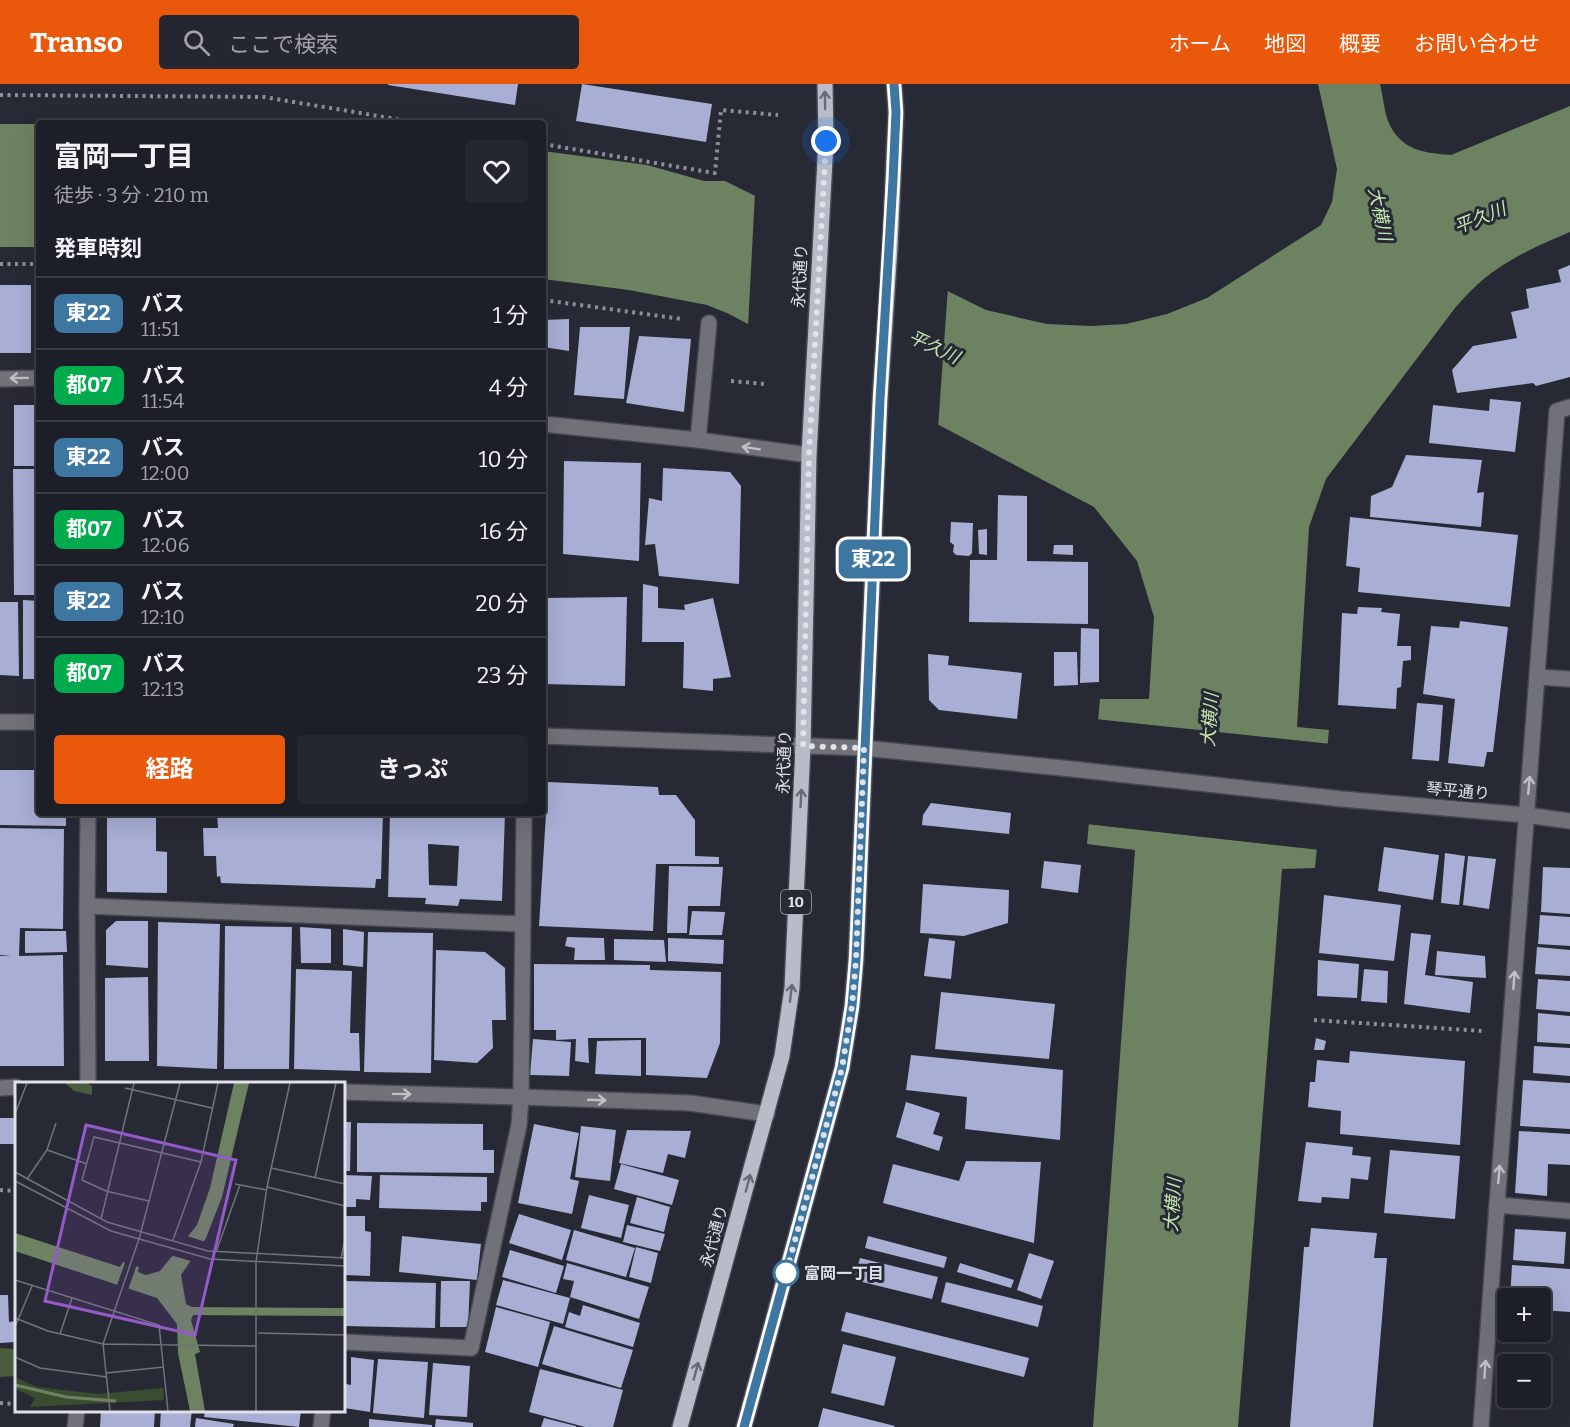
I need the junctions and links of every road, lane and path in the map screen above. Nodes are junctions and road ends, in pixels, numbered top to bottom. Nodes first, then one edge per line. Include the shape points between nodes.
1 (825, 84) edge
2 (894, 84) edge
3 (0, 95) edge
4 (778, 115) dead end
5 (402, 120) edge
6 (546, 145) edge
7 (0, 264) edge
8 (36, 264) edge
9 (546, 300) edge
10 (709, 323) joint
11 (36, 378) edge
12 (0, 379) edge
13 (1570, 407) edge
14 (546, 424) edge
15 (698, 440) junction
16 (809, 455) junction
17 (1537, 677) junction
18 (1570, 679) edge
19 (0, 722) edge
20 (36, 722) edge
21 (546, 736) edge
22 (803, 746) junction
23 (864, 748) junction
24 (1526, 815) junction
25 (88, 816) edge
26 (524, 816) edge
27 (1570, 821) edge
28 (87, 906) junction
29 (523, 924) junction
30 (1314, 1020) dead end
31 (1510, 1033) junction
32 (88, 1082) edge
33 (15, 1087) edge
34 (0, 1088) edge
35 (345, 1092) edge
36 (520, 1097) junction
37 (767, 1114) junction
38 (0, 1190) edge
39 (15, 1191) edge
40 (1497, 1205) junction
41 (1570, 1211) edge
42 (345, 1342) edge
43 (0, 1403) edge
44 (15, 1404) edge
45 (77, 1412) edge
46 (322, 1412) edge
47 (75, 1427) edge
48 (321, 1427) edge
49 (680, 1427) edge
50 (744, 1427) edge
51 (1481, 1427) edge

16 -> 1 main road, 永代通り / 10 via 826,141
2 - 23 main road via 890,248
3 - 5 path via 264,97
4 - 6 path via 721,110 715,173
7 - 8 path
9 - 10 path
10 - 15 street
11 -> 12 street
13 - 17 street via 1557,411
14 - 15 street
16 -> 15 street
16 - 22 main road, 永代通り / 10
17 - 18 street
24 -> 17 street
19 - 20 street
21 - 22 street, 琴平通り
22 - 23 street, 琴平通り
37 -> 22 main road, 永代通り / 10 via 782,1056 792,988
23 - 24 street, 琴平通り
23 - 50 main road via 856,960 842,1068
24 - 27 street, 琴平通り
31 -> 24 street
25 - 28 street
26 - 29 street
28 - 29 street
28 - 32 street
29 - 36 street
30 - 31 path
40 -> 31 street
33 - 34 street
35 -> 36 street
36 -> 37 street via 690,1104
36 - 42 street via 519,1125 471,1348
49 -> 37 main road, 永代通り / 10
38 - 39 path
40 - 41 street
51 -> 40 street
43 - 44 path
45 - 47 street
46 - 48 street

